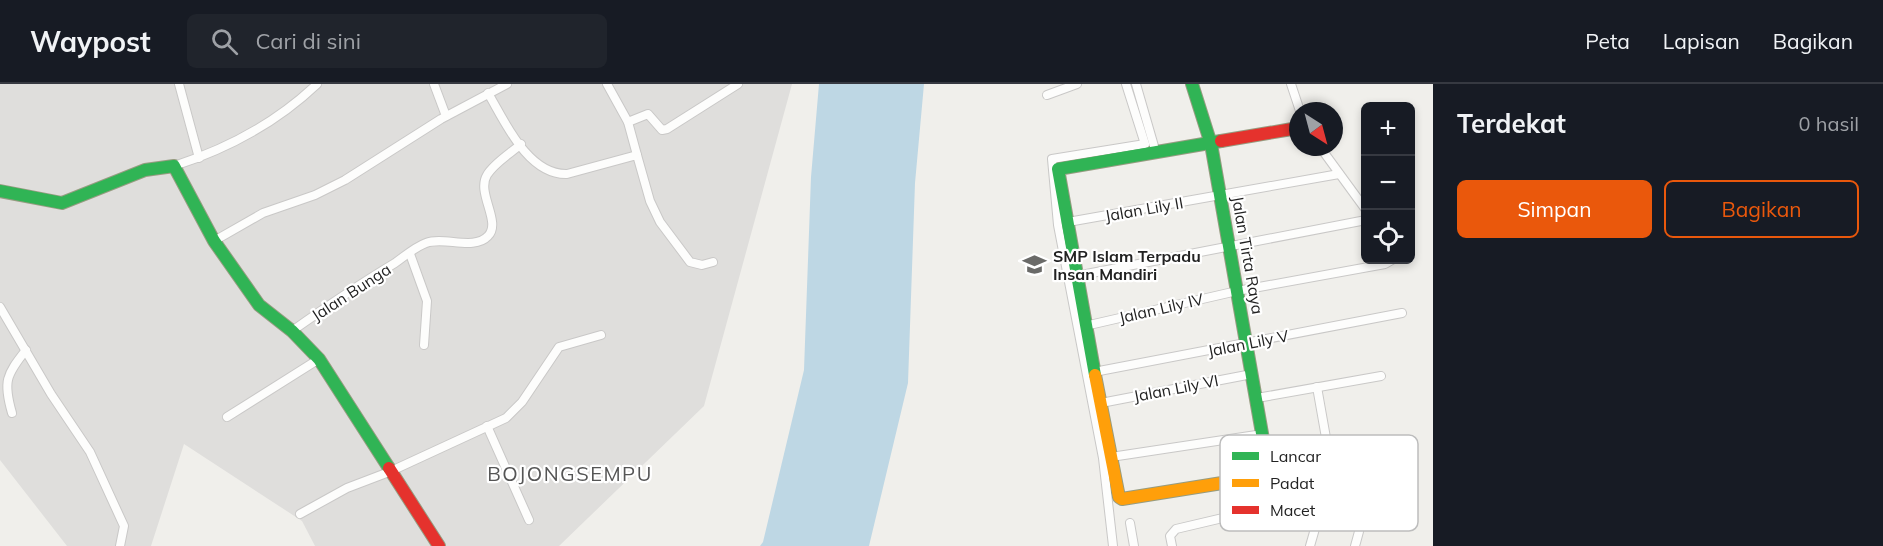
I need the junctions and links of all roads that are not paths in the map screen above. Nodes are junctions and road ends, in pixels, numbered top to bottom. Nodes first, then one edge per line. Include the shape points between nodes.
1 (179, 84) edge
2 (317, 84) edge
3 (434, 84) edge
4 (507, 84) edge
5 (738, 84) edge
6 (1077, 84) edge
7 (1126, 84) edge
8 (1136, 84) edge
9 (1192, 84) edge
10 (1291, 84) edge
11 (610, 85) edge
12 (488, 93) junction
13 (1047, 95) dead end
14 (1297, 102) edge
15 (446, 116) junction
16 (628, 122) junction
17 (1289, 130) edge
18 (521, 144) junction
19 (1211, 144) junction
20 (1156, 153) junction
21 (637, 155) junction
22 (1326, 156) edge
23 (199, 158) junction
24 (174, 166) junction
25 (1339, 174) junction
26 (0, 191) edge
27 (1220, 196) junction
28 (1361, 204) edge
29 (1361, 221) edge
30 (1068, 222) junction
31 (214, 242) junction
32 (1229, 244) junction
33 (410, 254) junction
34 (713, 262) dead end
35 (1385, 264) edge
36 (1076, 276) junction
37 (1237, 291) junction
38 (0, 307) edge
39 (1402, 313) dead end
40 (1085, 326) junction
41 (292, 331) junction
42 (601, 334) dead end
43 (1247, 344) junction
44 (424, 345) dead end
45 (26, 350) junction
46 (319, 359) junction
47 (1094, 372) junction
48 (1252, 374) junction
49 (1381, 376) dead end
50 (1317, 387) junction
51 (1257, 398) junction
52 (1101, 403) junction
53 (12, 413) dead end
54 (227, 417) dead end
55 (487, 426) junction
56 (1263, 434) joint
57 (1256, 435) edge
58 (1326, 435) edge
59 (1220, 441) edge
60 (1111, 457) junction
61 (389, 472) junction
62 (1220, 483) edge
63 (300, 514) dead end
64 (529, 519) dead end
65 (1220, 519) edge
66 (1130, 523) dead end
67 (1314, 531) edge
68 (1359, 531) edge
69 (120, 546) edge
70 (439, 546) edge
71 (1113, 546) edge
72 (1134, 546) edge
73 (1172, 546) edge
74 (1310, 546) edge
75 (1355, 546) edge

1 - 23 street
2 - 23 street via 275,119
3 - 15 street
4 - 12 street
5 - 16 street via 667,129 662,130 648,114
6 - 13 street
7 - 71 street via 1144,144 1052,159 1058,225 1104,463
8 - 20 street
9 - 19 street, Jalan Tirta Raya
10 - 14 street
11 - 16 street
12 - 15 street
12 - 18 street
15 - 31 street via 345,180 263,213
16 - 21 street
17 - 19 street
18 - 21 street via 536,163 556,174
18 - 33 street, Jalan Bunga via 487,174 483,186 492,226 490,235 483,241 428,242
19 - 20 street
19 - 27 street, Jalan Tirta Raya
20 - 30 street via 1058,169
21 - 34 street via 654,211 666,231 690,262
22 - 25 street
23 - 24 street
24 - 26 street via 145,170 62,203
24 - 31 street
25 - 27 street, Jalan Lily II
25 - 28 street
27 - 30 street, Jalan Lily II
27 - 32 street, Jalan Tirta Raya
29 - 32 street
30 - 36 street
31 - 41 street via 259,305
32 - 36 street
32 - 37 street, Jalan Tirta Raya
33 - 41 street, Jalan Bunga
33 - 44 street, Jalan Bunga via 427,301
35 - 37 street, Jalan Lily IV
36 - 40 street
37 - 40 street, Jalan Lily IV
37 - 43 street, Jalan Tirta Raya
38 - 45 street
39 - 43 street, Jalan Lily V
40 - 47 street
41 - 46 street
42 - 55 street via 559,348 514,411
43 - 47 street, Jalan Lily V
43 - 48 street, Jalan Tirta Raya
45 - 53 street via 7,377
45 - 69 street via 90,452 124,526
46 - 54 street
46 - 61 street
47 - 52 street
48 - 51 street, Jalan Tirta Raya
48 - 52 street, Jalan Lily VI
49 - 50 street
50 - 51 street
50 - 58 street
51 - 56 street, Jalan Tirta Raya
52 - 60 street
55 - 61 street
55 - 64 street
56 - 57 street
59 - 60 street
60 - 62 street, Jalan Tirta Raya via 1122,499
61 - 63 street via 346,488
61 - 70 street
65 - 73 street via 1176,529 1170,536
66 - 72 street
67 - 74 street
68 - 75 street

